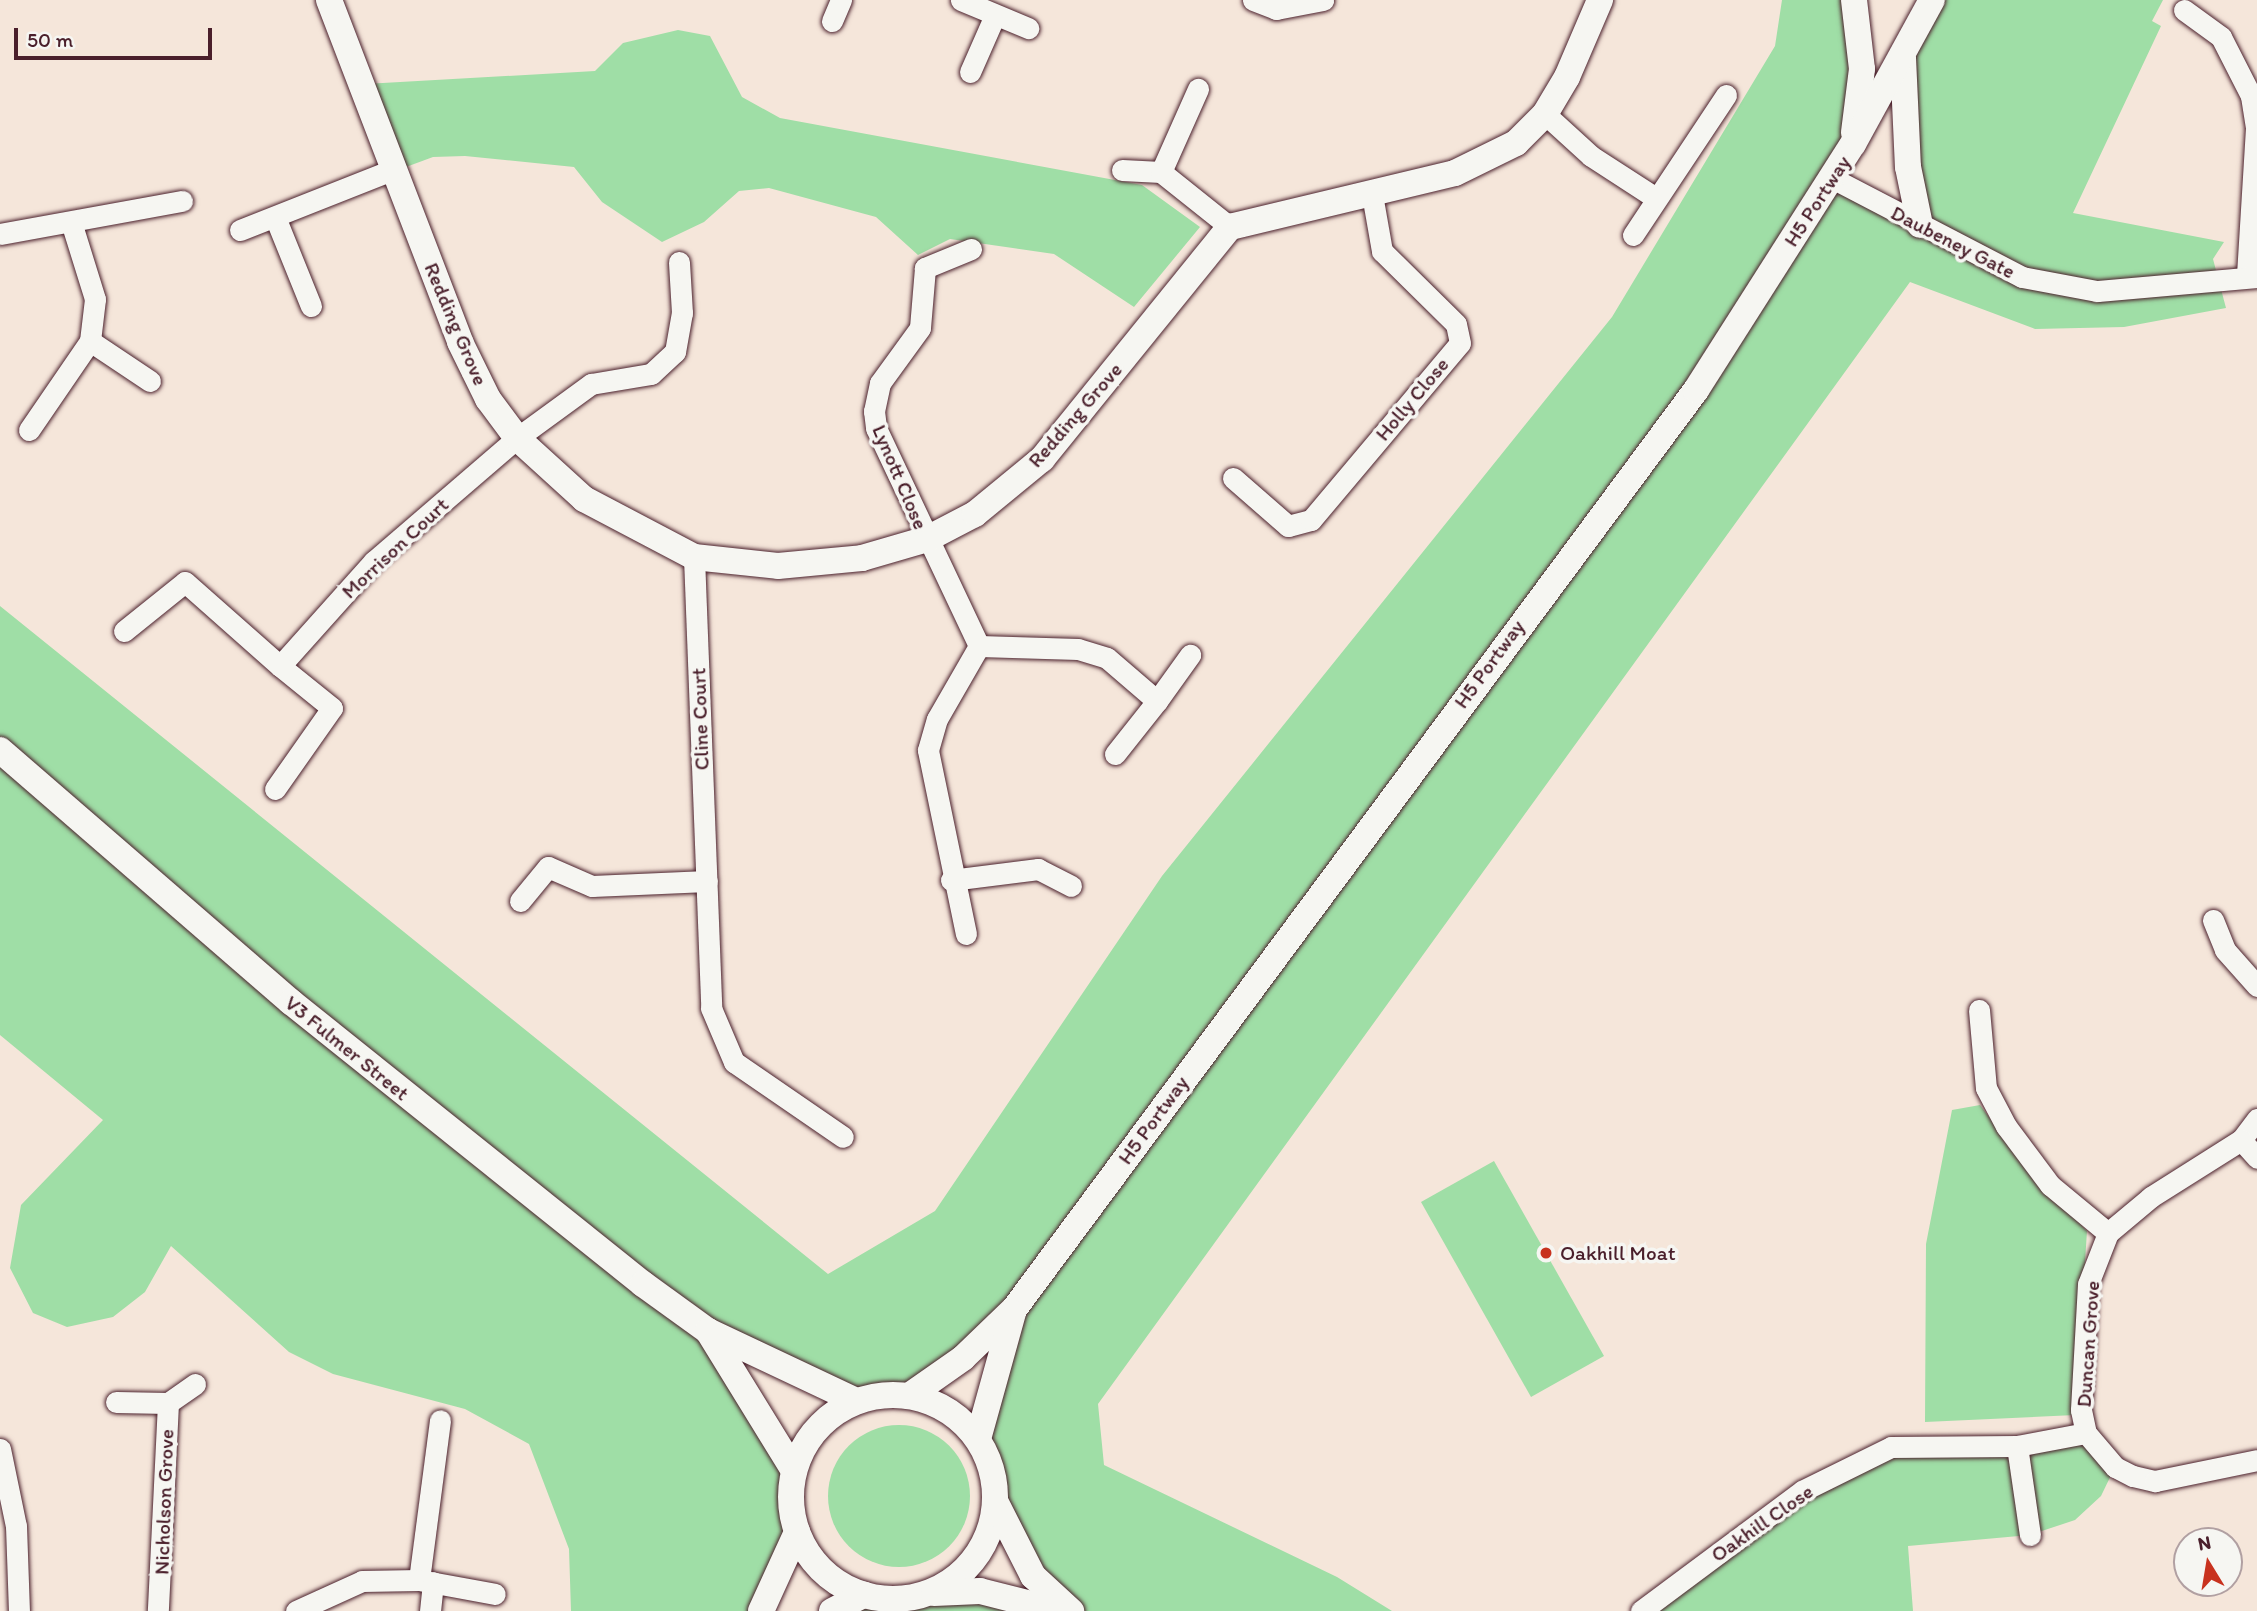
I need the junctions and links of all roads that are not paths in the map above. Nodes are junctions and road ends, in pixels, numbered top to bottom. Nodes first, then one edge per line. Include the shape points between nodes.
1 (328, 0) edge
2 (841, 0) edge
3 (961, 0) edge
4 (1253, 0) edge
5 (1323, 0) edge
6 (1600, 0) edge
7 (1854, 0) edge
8 (1926, 2) edge
9 (2184, 10) dead end
10 (995, 15) junction
11 (832, 20) dead end
12 (1028, 28) dead end
13 (1903, 56) junction
14 (970, 72) dead end
15 (1198, 89) dead end
16 (1726, 95) dead end
17 (1545, 114) junction
18 (1853, 144) junction
19 (394, 169) junction
20 (1122, 170) dead end
21 (1161, 172) junction
22 (1832, 178) junction
23 (1372, 194) junction
24 (1656, 198) junction
25 (182, 201) dead end
26 (275, 216) junction
27 (72, 225) junction
28 (1920, 225) junction
29 (1230, 227) junction
30 (240, 230) dead end
31 (0, 234) edge
32 (1633, 235) dead end
33 (971, 249) dead end
34 (679, 262) dead end
35 (2252, 276) edge
36 (311, 306) dead end
37 (90, 341) junction
38 (150, 381) dead end
39 (29, 430) dead end
40 (517, 438) junction
41 (1233, 478) dead end
42 (927, 539) junction
43 (694, 556) junction
44 (124, 631) dead end
45 (979, 646) junction
46 (1190, 655) dead end
47 (280, 666) junction
48 (1157, 701) junction
49 (0, 750) edge
50 (1115, 754) dead end
51 (275, 789) dead end
52 (951, 880) junction
53 (707, 881) junction
54 (1071, 886) dead end
55 (520, 901) dead end
56 (2213, 920) dead end
57 (966, 934) dead end
58 (2257, 986) edge
59 (1979, 1010) dead end
60 (2257, 1119) edge
61 (843, 1137) dead end
62 (2241, 1140) junction
63 (2257, 1158) edge
64 (2108, 1233) junction
65 (1015, 1308) junction
66 (708, 1331) junction
67 (195, 1384) dead end
68 (909, 1395) junction
69 (856, 1401) junction
70 (116, 1402) dead end
71 (168, 1403) junction
72 (440, 1420) dead end
73 (2086, 1433) junction
74 (978, 1439) junction
75 (2017, 1446) junction
76 (0, 1449) edge
77 (2257, 1460) edge
78 (794, 1471) junction
79 (996, 1503) junction
80 (797, 1532) junction
81 (2030, 1535) dead end
82 (426, 1581) junction
83 (930, 1593) junction
84 (495, 1594) dead end
85 (864, 1595) junction
86 (19, 1611) edge
87 (158, 1611) edge
88 (296, 1611) edge
89 (430, 1611) edge
90 (761, 1611) edge
91 (832, 1611) edge
92 (1059, 1611) edge
93 (1070, 1611) edge
94 (1641, 1611) edge

1 - 19 street, Redding Grove
2 - 11 street
3 - 10 street
4 - 5 street via 1276,9
6 - 17 street
7 - 18 street via 1862,69
8 - 13 street, H5 Portway
9 - 35 street, Daubeney Gate via 2221,37 2251,96 2256,128
10 - 12 street
10 - 14 street
13 - 18 street, H5 Portway
13 - 28 street via 1908,167
15 - 21 street
16 - 24 street
17 - 23 street via 1516,143 1455,173
17 - 24 street via 1591,156
18 - 22 street, H5 Portway
19 - 26 street
19 - 40 street, Redding Grove via 460,342 488,399
20 - 21 street
21 - 29 street
22 - 28 street, Daubeney Gate
22 - 65 street, H5 Portway via 1696,390
23 - 29 street via 1275,211
23 - 41 street, Holly Close via 1382,251 1456,324 1460,343 1311,520 1288,526
24 - 32 street
25 - 27 street
26 - 30 street
26 - 36 street
27 - 31 street
27 - 37 street via 95,299
28 - 35 street, Daubeney Gate via 2021,277 2096,291
29 - 42 street, Redding Grove via 1042,459 975,514
33 - 42 street, Lynott Close via 925,268 920,328 880,383 874,411
34 - 40 street, Morrison Court via 682,313 675,352 651,374 591,384
37 - 38 street
37 - 39 street
40 - 43 street, Redding Grove via 584,499
40 - 47 street, Morrison Court via 374,561
42 - 43 street, Redding Grove via 862,558 778,566
42 - 45 street
43 - 53 street, Cline Court
44 - 47 street via 185,582
45 - 48 street via 1078,649 1107,658
45 - 52 street via 943,707 929,750
46 - 48 street
47 - 51 street via 332,709
48 - 50 street
49 - 66 street, V3 Fulmer Street via 291,1002 642,1284
52 - 54 street via 1038,869
52 - 57 street
53 - 55 street via 592,886 548,867
53 - 61 street, Cline Court via 711,1008 734,1062
56 - 58 street via 2225,950
59 - 64 street via 1986,1088 2006,1126 2050,1185
60 - 62 street, Duncan Grove
62 - 63 street
62 - 64 street, Duncan Grove via 2151,1197
64 - 73 street, Duncan Grove via 2088,1284
65 - 68 street, H5 Portway via 963,1358
65 - 74 street, H5 Portway
66 - 69 street, V3 Fulmer Street
66 - 78 street, V3 Fulmer Street
67 - 71 street
68 - 69 street
68 - 74 street via 959,1419
69 - 78 street via 828,1418 807,1442
70 - 71 street, Nicholson Grove
71 - 87 street, Nicholson Grove
72 - 82 street
73 - 75 street, Oakhill Close
73 - 77 street, Duncan Grove via 2115,1467 2155,1481
74 - 79 street via 991,1465
75 - 81 street
75 - 94 street, Oakhill Close via 1891,1447 1802,1491
76 - 86 street via 16,1526
78 - 80 street
79 - 83 street via 976,1558
79 - 93 street via 1033,1576
80 - 85 street via 828,1574
80 - 90 street
82 - 84 street
82 - 88 street via 362,1581
82 - 89 street
83 - 85 street via 899,1599
83 - 92 street via 980,1591
85 - 91 street

